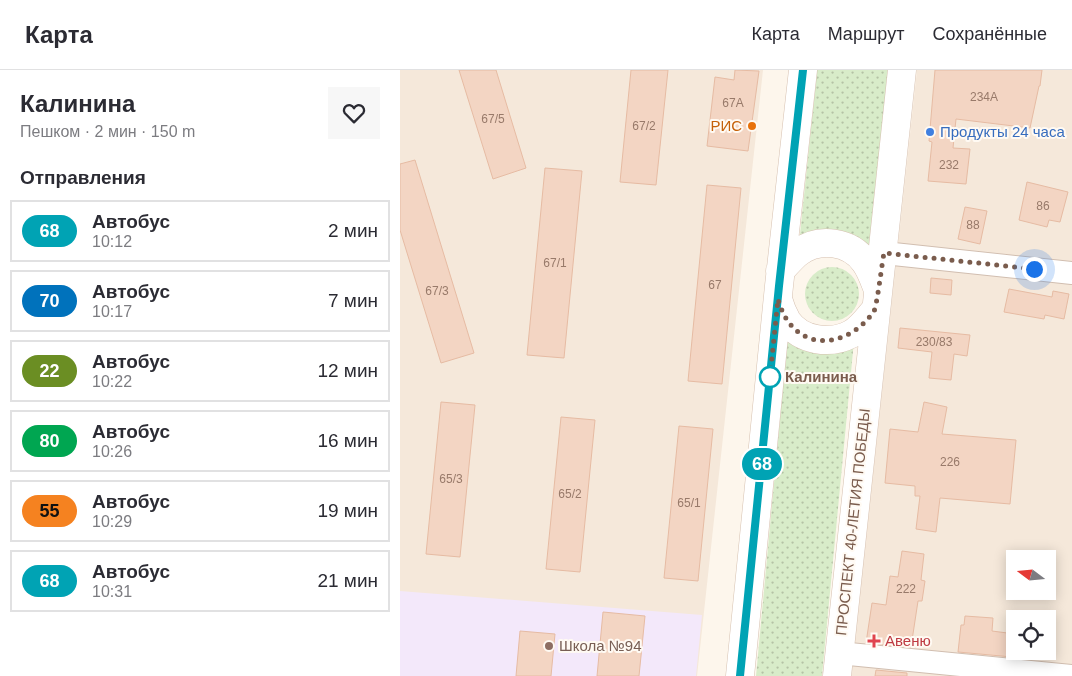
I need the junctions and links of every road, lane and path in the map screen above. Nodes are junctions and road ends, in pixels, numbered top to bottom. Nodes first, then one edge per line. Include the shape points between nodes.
1 (802, 70) edge
2 (902, 70) edge
3 (884, 253) junction
4 (780, 271) junction
5 (1072, 273) edge
6 (778, 299) junction
7 (877, 299) junction
8 (838, 665) edge
9 (740, 676) edge
10 (1072, 676) edge

1 - 4 main road
2 - 3 main road, ПРОСПЕКТ 40-ЛЕТИЯ ПОБЕДЫ
3 - 5 street
3 - 7 main road, ПРОСПЕКТ 40-ЛЕТИЯ ПОБЕДЫ
4 - 6 main road
4 - 7 main road via 805,248 834,243 851,249 864,260 873,275
6 - 7 main road via 788,322 795,329 822,340 835,340 858,329
6 - 9 main road
7 - 8 main road, ПРОСПЕКТ 40-ЛЕТИЯ ПОБЕДЫ
8 - 10 street

